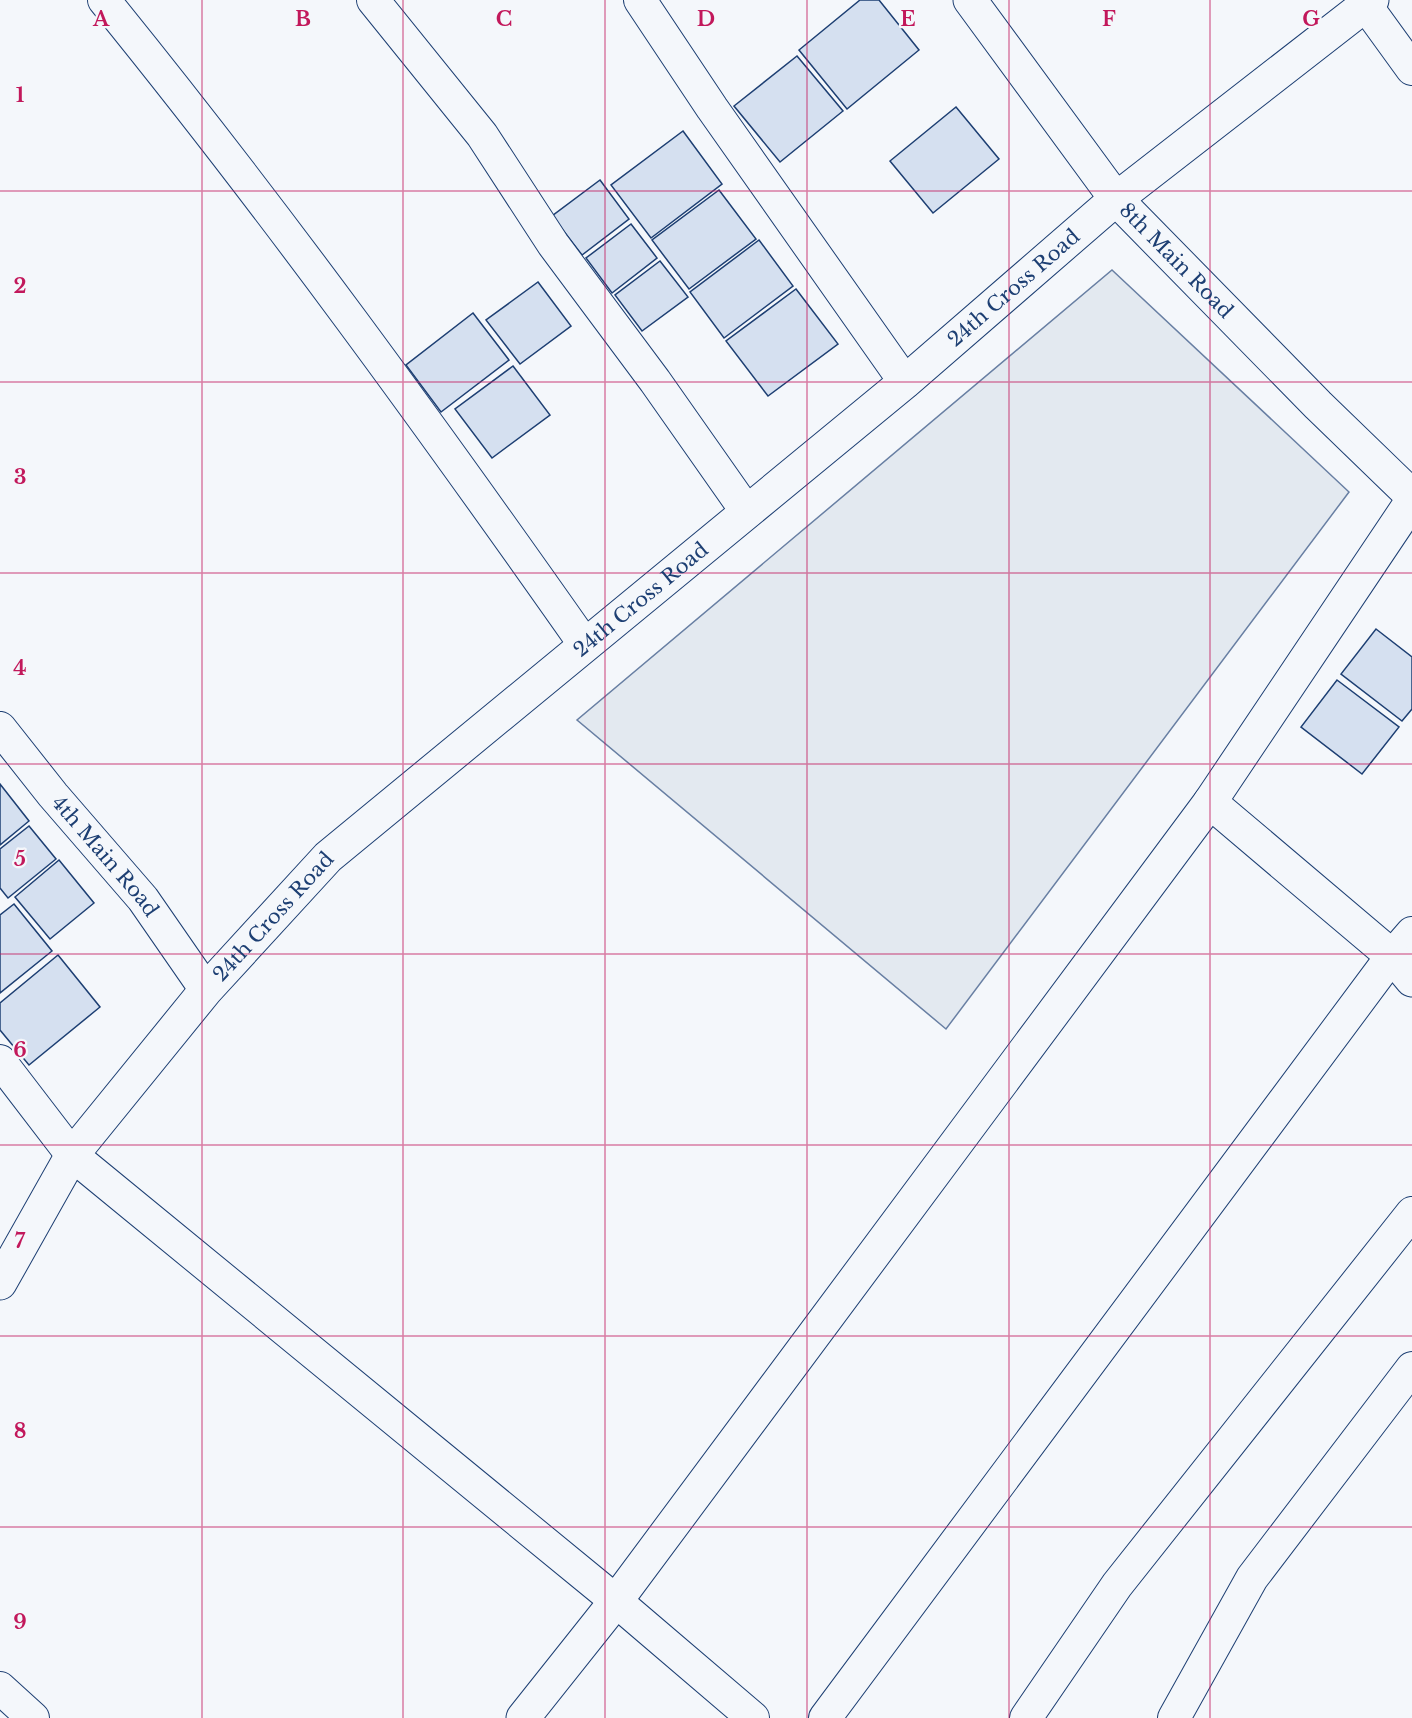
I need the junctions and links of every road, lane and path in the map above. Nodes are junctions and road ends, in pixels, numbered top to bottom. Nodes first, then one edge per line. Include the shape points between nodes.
1 (104, 0) edge
2 (373, 0) edge
3 (640, 0) edge
4 (970, 0) edge
5 (1367, 2) edge
6 (1412, 69) edge
7 (1116, 199) junction
8 (905, 382) junction
9 (1412, 496) edge
10 (1412, 501) edge
11 (747, 513) junction
12 (585, 645) junction
13 (0, 728) edge
14 (1210, 802) junction
15 (1405, 956) edge
16 (206, 990) junction
17 (0, 1061) edge
18 (72, 1155) junction
19 (1412, 1213) edge
20 (0, 1283) edge
21 (1412, 1368) edge
22 (616, 1601) junction
23 (0, 1688) edge
24 (33, 1718) edge
25 (523, 1718) edge
26 (753, 1718) edge
27 (825, 1718) edge
28 (1026, 1718) edge
29 (1174, 1718) edge

1 - 12 street via 334,297
2 - 11 street via 482,135 553,244
3 - 8 street
4 - 7 street, 8th Main Road
5 - 6 street
5 - 7 street, 24th Cross Road
7 - 8 street, 24th Cross Road
7 - 9 street, 8th Main Road
8 - 11 street, 24th Cross Road
10 - 14 street
11 - 12 street, 24th Cross Road
12 - 16 street, 24th Cross Road via 328,857
13 - 16 street, 4th Main Road via 144,900
14 - 15 street
14 - 22 street
15 - 27 street
16 - 18 street, 24th Cross Road
17 - 18 street
18 - 20 street, 24th Cross Road
18 - 22 street
19 - 28 street via 1117,1585
21 - 29 street via 1252,1578
22 - 25 street
22 - 26 street
23 - 24 street

